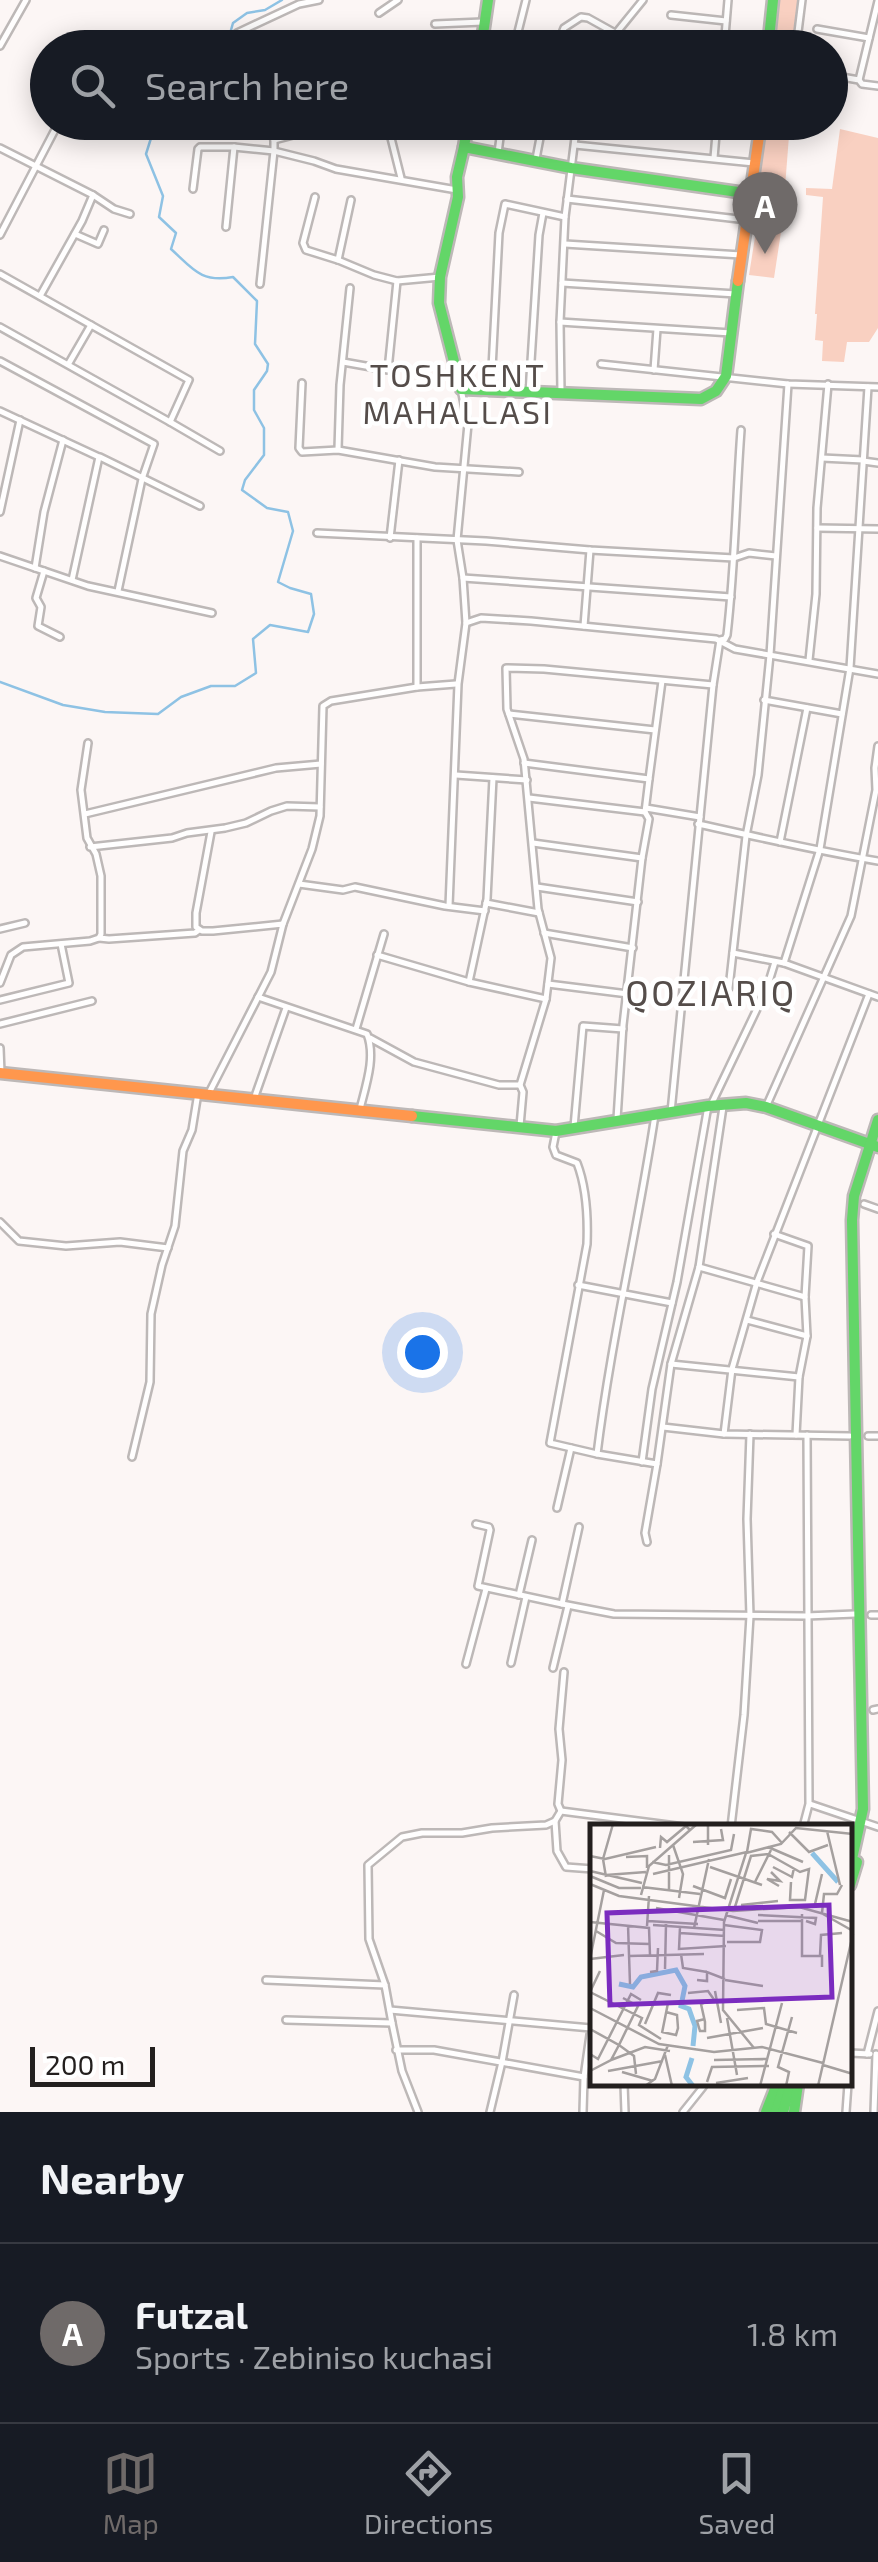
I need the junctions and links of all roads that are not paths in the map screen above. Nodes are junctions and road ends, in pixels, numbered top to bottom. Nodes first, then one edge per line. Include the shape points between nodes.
1 (26, 0) edge
2 (319, 0) edge
3 (398, 0) edge
4 (488, 0) edge
5 (526, 0) edge
6 (643, 0) edge
7 (728, 0) edge
8 (772, 0) edge
9 (802, 0) edge
10 (878, 1) edge
11 (379, 13) dead end
12 (671, 15) dead end
13 (726, 21) junction
14 (486, 22) junction
15 (435, 24) dead end
16 (817, 29) dead end
17 (243, 30) edge
18 (485, 30) edge
19 (518, 30) edge
20 (563, 30) edge
21 (610, 30) edge
22 (618, 30) edge
23 (725, 30) edge
24 (770, 30) edge
25 (798, 30) edge
26 (823, 30) edge
27 (848, 34) edge
28 (870, 38) junction
29 (0, 46) edge
30 (848, 78) edge
31 (859, 80) junction
32 (878, 86) edge
33 (49, 140) edge
34 (274, 140) edge
35 (391, 140) edge
36 (465, 140) edge
37 (500, 140) edge
38 (540, 140) edge
39 (576, 140) edge
40 (716, 140) edge
41 (759, 140) edge
42 (575, 145) junction
43 (234, 147) junction
44 (464, 147) junction
45 (0, 148) edge
46 (274, 152) junction
47 (498, 153) junction
48 (714, 158) junction
49 (536, 160) junction
50 (756, 164) junction
51 (34, 166) junction
52 (571, 168) junction
53 (401, 179) junction
54 (192, 189) dead end
55 (456, 190) junction
56 (752, 194) junction
57 (93, 195) junction
58 (314, 196) dead end
59 (566, 199) junction
60 (352, 200) dead end
61 (543, 213) junction
62 (130, 214) dead end
63 (565, 217) junction
64 (748, 220) junction
65 (226, 227) dead end
66 (104, 230) dead end
67 (76, 234) junction
68 (0, 235) edge
69 (564, 244) junction
70 (742, 255) junction
71 (338, 260) junction
72 (0, 274) edge
73 (440, 277) junction
74 (397, 281) junction
75 (562, 283) junction
76 (260, 284) dead end
77 (350, 288) dead end
78 (736, 294) junction
79 (40, 296) junction
80 (560, 322) junction
81 (91, 325) junction
82 (0, 327) edge
83 (656, 329) junction
84 (732, 333) junction
85 (0, 361) edge
86 (343, 362) junction
87 (69, 364) junction
88 (601, 364) dead end
89 (654, 370) junction
90 (726, 376) junction
91 (302, 382) dead end
92 (788, 384) junction
93 (828, 384) junction
94 (868, 387) junction
95 (878, 388) edge
96 (461, 389) junction
97 (491, 391) junction
98 (529, 392) junction
99 (561, 394) junction
100 (0, 411) edge
101 (20, 420) junction
102 (170, 422) junction
103 (866, 423) junction
104 (878, 424) edge
105 (742, 430) dead end
106 (63, 440) junction
107 (220, 450) dead end
108 (338, 450) junction
109 (99, 457) junction
110 (822, 458) junction
111 (400, 460) junction
112 (863, 460) junction
113 (878, 463) edge
114 (462, 469) junction
115 (519, 472) dead end
116 (142, 479) junction
117 (200, 506) dead end
118 (0, 512) edge
119 (817, 528) junction
120 (859, 528) junction
121 (878, 530) edge
122 (318, 533) dead end
123 (390, 538) junction
124 (418, 538) junction
125 (456, 540) junction
126 (590, 550) junction
127 (0, 556) edge
128 (776, 556) junction
129 (734, 558) junction
130 (35, 568) junction
131 (44, 571) junction
132 (463, 578) junction
133 (72, 580) junction
134 (587, 587) junction
135 (118, 591) junction
136 (731, 597) junction
137 (212, 613) dead end
138 (466, 623) junction
139 (584, 626) junction
140 (60, 637) dead end
141 (720, 640) junction
142 (770, 655) junction
143 (809, 662) junction
144 (850, 668) junction
145 (878, 674) edge
146 (662, 681) junction
147 (458, 684) junction
148 (713, 685) junction
149 (417, 687) junction
150 (764, 700) junction
151 (807, 708) junction
152 (509, 714) junction
153 (842, 714) junction
154 (654, 730) junction
155 (88, 744) dead end
156 (878, 746) edge
157 (524, 763) junction
158 (321, 764) junction
159 (456, 775) junction
160 (493, 778) junction
161 (649, 779) junction
162 (527, 780) junction
163 (529, 798) junction
164 (320, 808) junction
165 (646, 810) junction
166 (85, 814) junction
167 (699, 820) junction
168 (211, 832) dead end
169 (746, 836) junction
170 (533, 843) junction
171 (780, 844) junction
172 (90, 847) junction
173 (820, 848) junction
174 (642, 858) junction
175 (862, 858) junction
176 (878, 860) edge
177 (299, 884) junction
178 (536, 886) junction
179 (486, 902) junction
180 (638, 902) junction
181 (449, 906) junction
182 (484, 911) junction
183 (539, 913) junction
184 (25, 923) dead end
185 (283, 924) junction
186 (0, 928) edge
187 (199, 930) junction
188 (384, 934) dead end
189 (544, 934) junction
190 (98, 938) junction
191 (61, 944) junction
192 (632, 948) junction
193 (2, 950) dead end
194 (732, 952) junction
195 (11, 955) junction
196 (376, 955) junction
197 (776, 962) junction
198 (784, 963) junction
199 (824, 978) junction
200 (469, 982) junction
201 (0, 983) edge
202 (548, 984) junction
203 (729, 988) dead end
204 (628, 994) junction
205 (869, 994) junction
206 (258, 997) junction
207 (878, 997) edge
208 (546, 998) junction
209 (0, 1000) edge
210 (92, 1001) dead end
211 (286, 1008) junction
212 (0, 1024) edge
213 (356, 1029) junction
214 (623, 1030) junction
215 (370, 1038) junction
216 (0, 1048) edge
217 (0, 1073) edge
218 (520, 1085) junction
219 (204, 1093) junction
220 (254, 1099) junction
221 (714, 1105) junction
222 (766, 1107) junction
223 (360, 1109) junction
224 (671, 1112) junction
225 (655, 1115) junction
226 (617, 1120) junction
227 (878, 1120) edge
228 (520, 1126) junction
229 (817, 1126) junction
230 (574, 1127) junction
231 (556, 1131) junction
232 (875, 1144) edge
233 (864, 1204) dead end
234 (878, 1208) edge
235 (0, 1222) edge
236 (774, 1234) junction
237 (169, 1248) junction
238 (699, 1268) junction
239 (676, 1282) junction
240 (694, 1284) junction
241 (578, 1285) junction
242 (756, 1285) junction
243 (624, 1295) junction
244 (805, 1298) junction
245 (672, 1303) junction
246 (747, 1320) junction
247 (807, 1336) junction
248 (671, 1364) junction
249 (732, 1369) junction
250 (799, 1377) junction
251 (662, 1427) junction
252 (724, 1434) junction
253 (750, 1434) junction
254 (806, 1435) junction
255 (796, 1436) junction
256 (850, 1436) dead end
257 (868, 1436) dead end
258 (878, 1436) edge
259 (571, 1448) junction
260 (597, 1454) junction
261 (132, 1457) dead end
262 (642, 1462) junction
263 (656, 1464) junction
264 (557, 1508) dead end
265 (476, 1524) dead end
266 (579, 1527) dead end
267 (532, 1540) dead end
268 (647, 1542) dead end
269 (486, 1588) junction
270 (523, 1596) junction
271 (565, 1605) junction
272 (854, 1614) dead end
273 (750, 1616) junction
274 (806, 1616) junction
275 (511, 1663) dead end
276 (466, 1664) dead end
277 (553, 1668) dead end
278 (564, 1672) dead end
279 (809, 1804) junction
280 (561, 1811) junction
281 (554, 1821) junction
282 (665, 1824) edge
283 (731, 1824) edge
284 (804, 1824) edge
285 (869, 1825) edge
286 (853, 1861) edge
287 (590, 1869) edge
288 (853, 1876) edge
289 (266, 1980) dead end
290 (385, 1985) junction
291 (514, 1995) dead end
292 (390, 2010) junction
293 (878, 2011) edge
294 (511, 2019) junction
295 (286, 2020) dead end
296 (392, 2023) junction
297 (396, 2050) junction
298 (853, 2052) edge
299 (867, 2054) junction
300 (877, 2054) edge
301 (502, 2062) junction
302 (584, 2077) junction
303 (624, 2087) edge
304 (702, 2087) edge
305 (786, 2087) edge
306 (787, 2087) edge
307 (789, 2087) edge
308 (848, 2087) edge
309 (418, 2112) edge
310 (490, 2112) edge
311 (583, 2112) edge
312 (625, 2112) edge
313 (683, 2112) edge
314 (766, 2112) edge
315 (779, 2112) edge
316 (794, 2112) edge
317 (846, 2112) edge
318 (874, 2112) edge

1 - 29 street
2 - 17 street
3 - 11 street
4 - 14 main road
5 - 19 street
6 - 22 street
7 - 13 street
8 - 24 main road
9 - 25 street
10 - 28 street
12 - 13 street
13 - 23 street
14 - 15 street
14 - 18 main road
16 - 26 street
20 - 21 street via 581,17
27 - 28 street
28 - 31 street
30 - 31 street
31 - 32 street
33 - 51 street
34 - 46 street
35 - 53 street
36 - 44 main road
37 - 47 street
38 - 49 street
39 - 42 street
40 - 48 street
41 - 50 main road
42 - 48 street
42 - 52 street
43 - 46 street
43 - 54 street via 200,147
43 - 65 street
44 - 47 main road
44 - 55 main road
45 - 51 street
46 - 53 street
46 - 76 street
47 - 49 main road
48 - 50 street
49 - 52 main road
50 - 56 main road
51 - 57 street
51 - 68 street
52 - 56 main road
52 - 59 street
53 - 55 street
55 - 73 main road
56 - 64 main road
57 - 62 street
57 - 67 street
58 - 71 street via 303,243
59 - 63 street
59 - 64 street
60 - 71 street
61 - 63 street
61 - 97 street via 505,204
61 - 98 street
63 - 69 street
64 - 70 main road
66 - 67 street via 98,244
67 - 79 street
69 - 70 street
69 - 75 street
70 - 78 main road
71 - 74 street
72 - 79 street
73 - 74 street
73 - 96 main road via 439,303
74 - 86 street via 388,370
75 - 78 street
75 - 80 street
77 - 86 street
78 - 84 main road
79 - 81 street
80 - 83 street
80 - 99 street
81 - 87 street
81 - 102 street via 189,380
82 - 87 street
83 - 84 street
83 - 89 street
84 - 90 main road
85 - 116 street via 154,444
86 - 108 street
87 - 102 street
88 - 89 street
89 - 90 street
90 - 92 street
90 - 99 main road via 718,391 701,399
91 - 108 street via 300,450
92 - 93 street
92 - 128 street
93 - 94 street
93 - 110 street
94 - 95 street
94 - 103 street
96 - 97 main road
96 - 114 street via 468,424
97 - 98 main road
98 - 99 main road
100 - 101 street
101 - 106 street
101 - 118 street
102 - 107 street
103 - 104 street
103 - 112 street
105 - 129 street
106 - 109 street
106 - 130 street
108 - 111 street
109 - 116 street
109 - 133 street
110 - 112 street
110 - 119 street
111 - 114 street
111 - 123 street
112 - 113 street
112 - 120 street
114 - 115 street
114 - 125 street
116 - 117 street
116 - 135 street
119 - 120 street
119 - 143 street
120 - 121 street
120 - 144 street
122 - 123 street
123 - 124 street
124 - 125 street
124 - 149 street
125 - 126 street
125 - 132 street
126 - 129 street
126 - 134 street
127 - 130 street
128 - 129 street
128 - 142 street
129 - 136 street
130 - 131 street
131 - 133 street
131 - 140 street via 36,598 42,607 38,626
132 - 134 street
132 - 138 street
133 - 135 street
134 - 136 street
134 - 139 street
135 - 137 street
136 - 141 street via 727,635
138 - 139 street via 480,618
138 - 147 street
139 - 141 street
141 - 142 street
141 - 148 street
142 - 143 street
142 - 150 street
143 - 144 street
144 - 145 street
144 - 153 street
146 - 148 street
146 - 152 street via 508,667
146 - 154 street
147 - 149 street
147 - 159 street
148 - 167 street
149 - 158 street via 326,702
150 - 151 street
150 - 169 street
151 - 153 street
151 - 171 street
152 - 154 street
152 - 157 street
153 - 173 street
154 - 161 street
155 - 166 street via 80,790
156 - 175 street
157 - 161 street
157 - 162 street
158 - 164 street
158 - 166 street via 276,768
159 - 160 street
159 - 181 street
160 - 162 street
160 - 179 street
161 - 165 street
162 - 163 street
163 - 165 street
163 - 170 street
164 - 172 street via 287,806 225,828
164 - 177 street
165 - 167 street
165 - 174 street
166 - 172 street
167 - 169 street
167 - 224 street
168 - 187 street via 196,913
169 - 171 street
169 - 194 street
170 - 174 street
170 - 178 street
171 - 173 street
172 - 190 street via 101,876
173 - 175 street
173 - 198 street
174 - 180 street
175 - 176 street
175 - 199 street via 850,916
177 - 181 street via 355,887
177 - 185 street
178 - 180 street
178 - 183 street
179 - 182 street
179 - 183 street
180 - 192 street
181 - 182 street
182 - 200 street
183 - 189 street
184 - 186 street
185 - 187 street
185 - 206 street
187 - 190 street
188 - 196 street
189 - 192 street
189 - 202 street via 551,958
190 - 191 street
191 - 195 street via 23,946
191 - 209 street via 68,983
192 - 204 street
193 - 195 street
194 - 197 street
194 - 203 street
195 - 201 street
196 - 200 street
196 - 213 street
197 - 198 street
197 - 221 street
198 - 199 street
199 - 205 street
199 - 222 street
200 - 208 street
202 - 204 street
202 - 208 street
204 - 214 street
205 - 207 street
205 - 229 street
206 - 211 street
206 - 219 street
208 - 218 street
210 - 212 street
211 - 213 street
211 - 220 street
213 - 215 street
214 - 226 street
214 - 230 street via 583,1026
215 - 218 street via 414,1062
215 - 223 street
216 - 217 street
217 - 219 main road
218 - 228 street
219 - 220 main road
219 - 237 street via 183,1151
220 - 223 main road
221 - 222 main road
221 - 224 main road
221 - 238 street
221 - 239 street
222 - 229 main road
223 - 228 main road
224 - 225 main road
225 - 226 main road
225 - 243 street
226 - 230 main road
227 - 232 main road
228 - 231 main road
229 - 232 main road
229 - 236 street
230 - 231 main road
231 - 241 street via 556,1155 577,1163 582,1174 588,1217
232 - 285 main road via 854,1196 852,1220
233 - 234 street
235 - 237 street via 19,1241
236 - 242 street
236 - 244 street via 808,1246
237 - 261 street via 151,1314 150,1382
238 - 240 street
238 - 242 street
239 - 240 street
239 - 245 street
240 - 248 street
241 - 243 street
241 - 259 street via 550,1443
242 - 244 street
242 - 246 street
243 - 245 street
243 - 260 street
244 - 247 street
245 - 262 street
246 - 247 street
246 - 249 street
247 - 250 street
248 - 249 street
248 - 251 street
249 - 250 street
249 - 252 street
250 - 255 street
251 - 252 street
251 - 263 street
252 - 253 street
253 - 255 street
253 - 273 street
254 - 255 street
254 - 256 street
254 - 274 street
257 - 258 street
259 - 260 street
259 - 264 street
260 - 262 street
262 - 263 street
263 - 268 street
265 - 269 street via 490,1530 477,1582
266 - 271 street
267 - 270 street
269 - 270 street
269 - 276 street
270 - 271 street
270 - 275 street
271 - 273 street via 614,1614
271 - 277 street
272 - 274 street
273 - 274 street
273 - 283 street
274 - 279 street
278 - 280 street
279 - 284 street
279 - 285 street
280 - 281 street
280 - 282 street
281 - 287 street via 566,1866
281 - 290 street via 402,1837 368,1865 369,1939
285 - 286 main road
285 - 288 main road
289 - 290 street
290 - 292 street
291 - 294 street
292 - 294 street
292 - 296 street
293 - 299 street
294 - 301 street
294 - 302 street via 590,2028
295 - 296 street
296 - 297 street
297 - 301 street
297 - 309 street
298 - 299 street
299 - 300 street
300 - 318 street
301 - 302 street
301 - 310 street
302 - 311 street
303 - 312 street
304 - 313 street
305 - 314 main road
306 - 315 main road
307 - 316 main road
308 - 317 street

